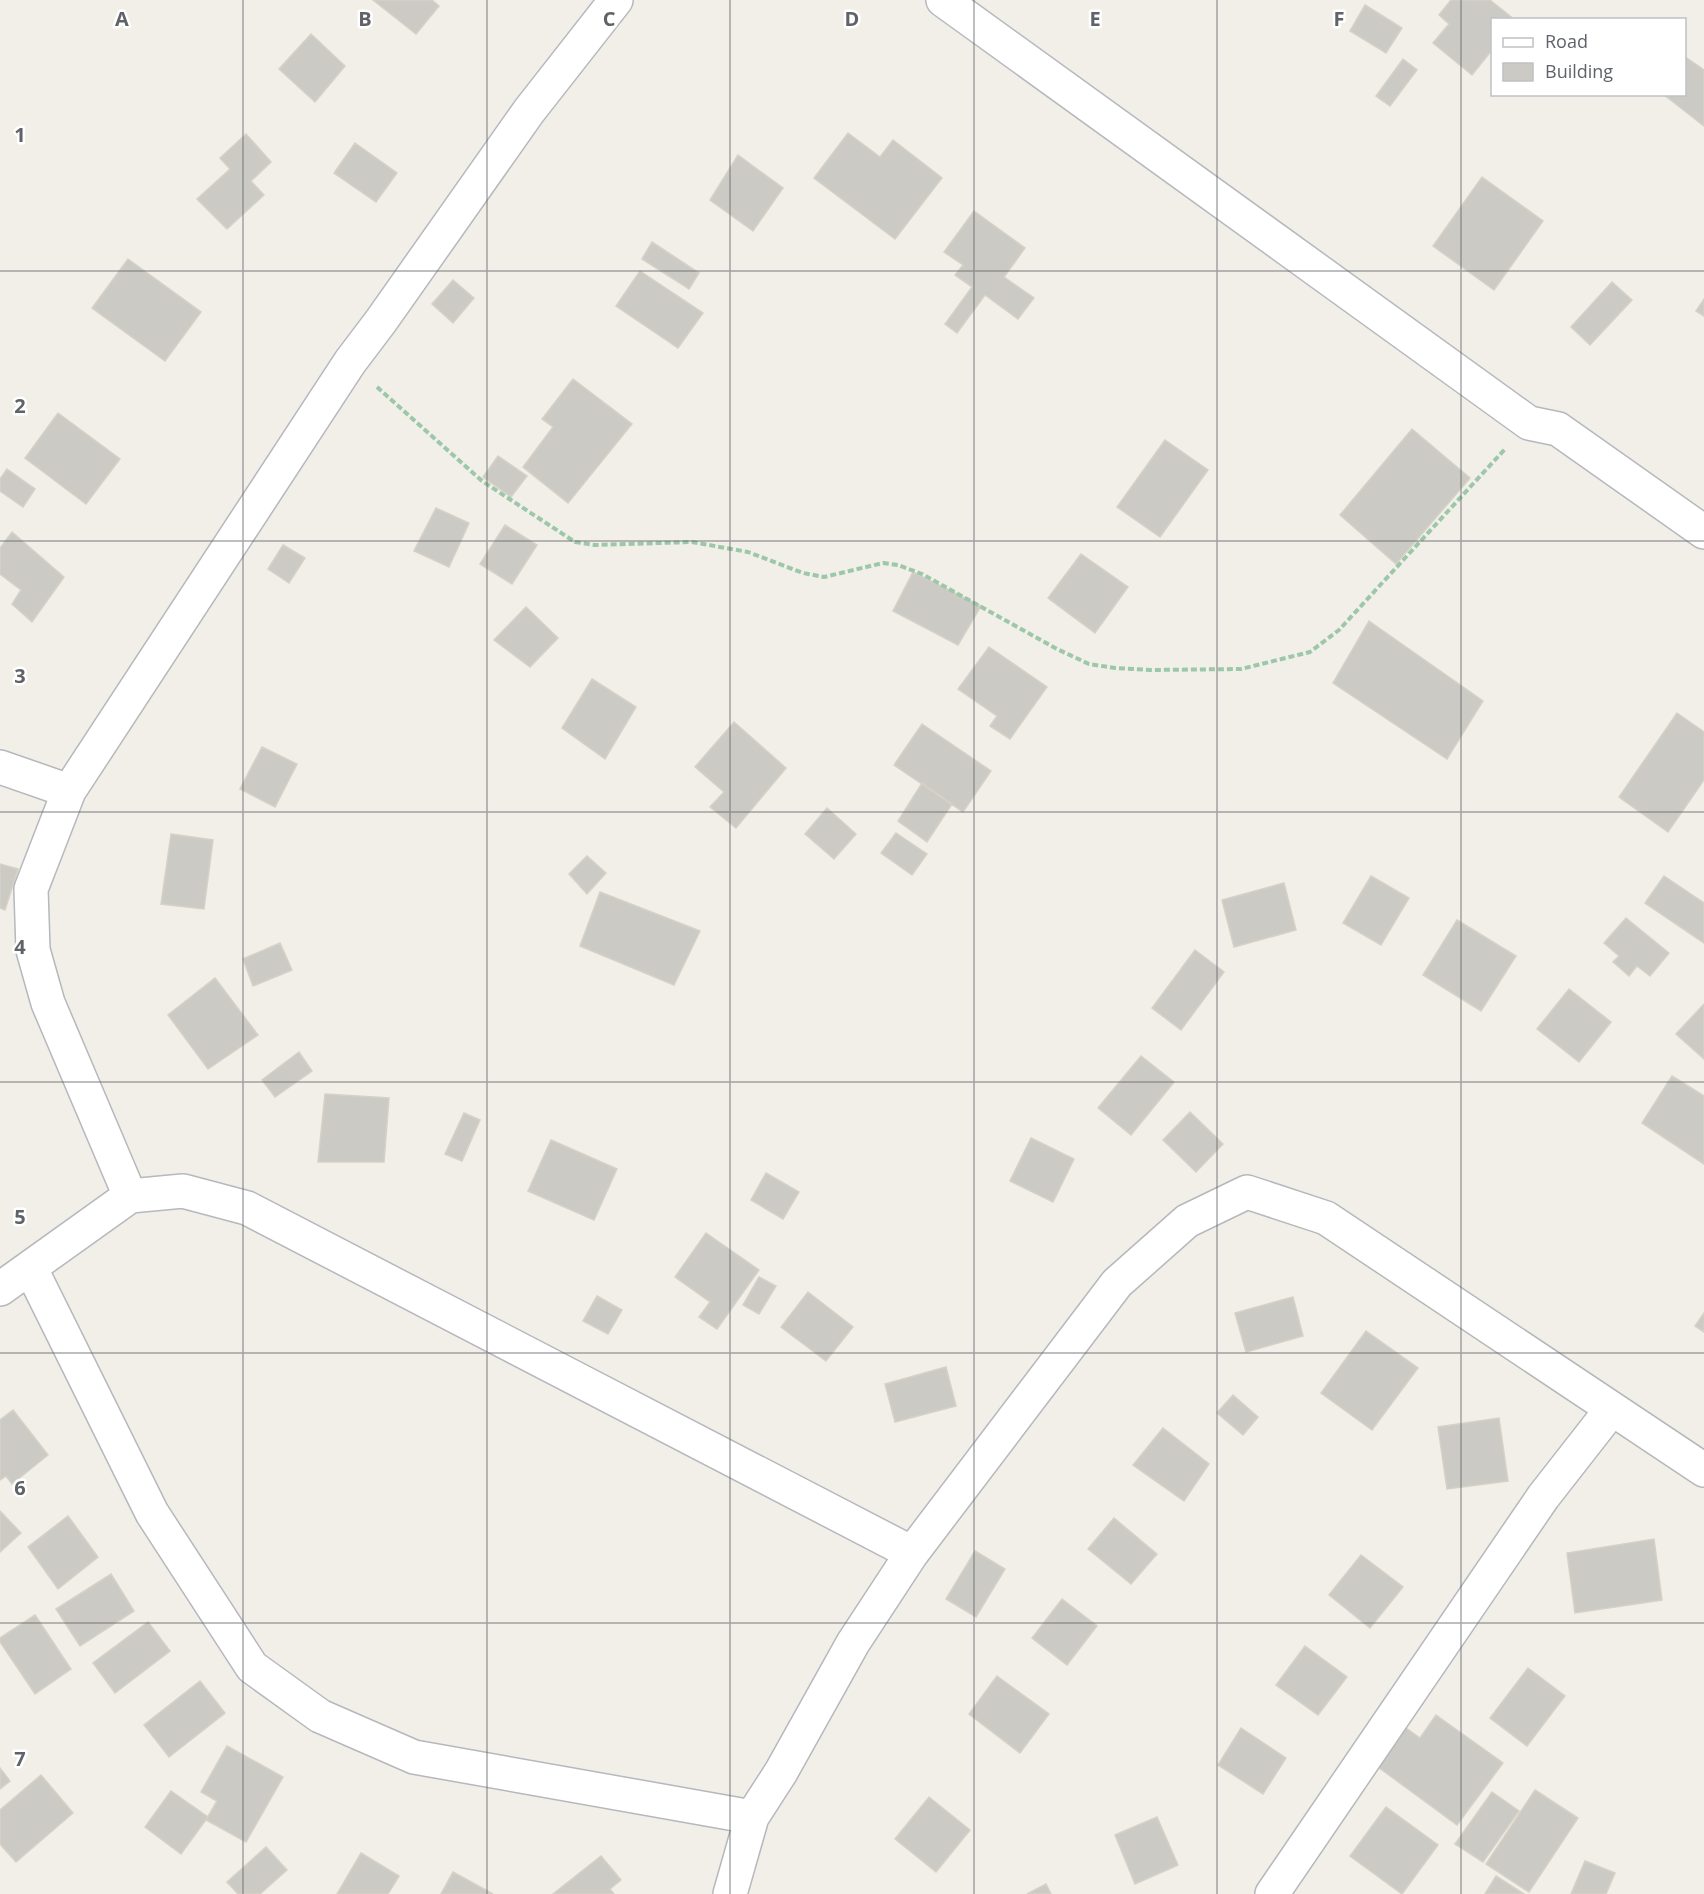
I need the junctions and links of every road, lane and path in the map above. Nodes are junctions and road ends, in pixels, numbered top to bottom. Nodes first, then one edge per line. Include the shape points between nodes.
1 (616, 0) edge
2 (943, 0) edge
3 (350, 362) junction
4 (1528, 423) junction
5 (1704, 532) edge
6 (0, 767) edge
7 (69, 791) junction
8 (130, 1196) junction
9 (31, 1269) junction
10 (0, 1289) edge
11 (1611, 1410) junction
12 (1704, 1470) edge
13 (912, 1553) junction
14 (752, 1817) junction
15 (730, 1894) edge
16 (1272, 1894) edge

1 - 3 street via 529,111
2 - 4 street
3 - 4 path via 482,481 575,542 692,542 748,552 824,577 883,563 898,565 1089,664 1150,670 1241,669 1310,652 1339,630
3 - 7 street
4 - 5 street via 1558,429
6 - 7 street
7 - 8 street via 31,889 33,950 48,1003
8 - 9 street
8 - 13 street via 183,1191 247,1208
9 - 10 street
9 - 14 street via 152,1514 252,1668 320,1716 414,1757
11 - 12 street
11 - 13 street via 1326,1218 1247,1192 1186,1221 1117,1283
11 - 16 street via 1543,1497
13 - 14 street via 853,1643
14 - 15 street

